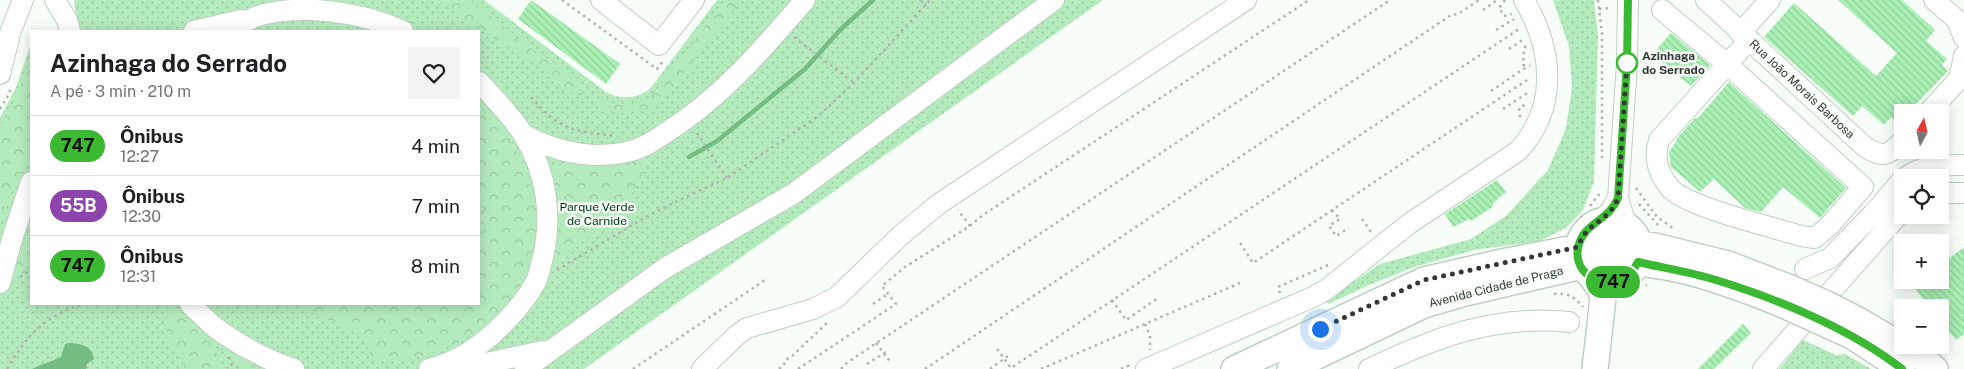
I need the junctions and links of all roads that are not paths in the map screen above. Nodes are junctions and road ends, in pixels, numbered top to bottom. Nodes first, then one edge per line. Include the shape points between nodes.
1 (23, 0) edge
2 (55, 0) edge
3 (601, 0) edge
4 (694, 0) edge
5 (805, 0) edge
6 (1054, 0) edge
7 (1246, 0) edge
8 (1628, 0) edge
9 (1706, 0) edge
10 (1770, 0) edge
11 (1934, 0) edge
12 (1520, 10) edge
13 (1662, 10) dead end
14 (255, 17) junction
15 (70, 30) edge
16 (198, 30) edge
17 (229, 30) edge
18 (401, 30) edge
19 (1964, 35) edge
20 (1745, 37) junction
21 (1964, 56) edge
22 (1727, 64) junction
23 (0, 74) edge
24 (1962, 81) edge
25 (480, 83) edge
26 (1938, 104) edge
27 (524, 135) junction
28 (1894, 150) edge
29 (1964, 165) edge
30 (1919, 169) edge
31 (30, 185) edge
32 (1613, 189) junction
33 (1894, 190) edge
34 (1949, 193) edge
35 (1964, 193) edge
36 (1894, 220) edge
37 (1599, 222) junction
38 (1635, 244) junction
39 (1592, 268) junction
40 (1805, 269) dead end
41 (0, 283) edge
42 (1784, 295) junction
43 (191, 305) edge
44 (1569, 322) dead end
45 (1856, 328) junction
46 (551, 350) junction
47 (1150, 362) edge
48 (449, 363) junction
49 (294, 369) edge
50 (429, 369) edge
51 (524, 369) edge
52 (702, 369) edge
53 (1234, 369) edge
54 (1290, 369) edge
55 (1369, 369) edge
56 (1595, 369) edge
57 (1763, 369) edge
58 (1902, 369) edge
59 (1935, 369) edge

1 - 23 street via 11,30
2 - 15 street
3 - 4 street via 660,45
5 - 27 street via 723,90 687,120 643,148 625,153 588,155 557,150
6 - 46 street via 793,194 665,268
7 - 52 street via 940,203 901,235 837,297 818,307 747,328
8 - 32 street via 1627,64
9 - 20 street, Rua João Morais Barbosa
10 - 20 street
11 - 19 street via 1957,20
12 - 47 street via 1532,13 1542,40 1547,80 1542,113 1531,136 1518,151 1410,223 1327,289
13 - 22 street
14 - 16 street
14 - 17 street
14 - 18 street via 323,11 384,22
20 - 22 street
20 - 28 street, Rua João Morais Barbosa via 1864,147 1881,155
21 - 24 street
22 - 22 street via 1863,187 1815,238 1690,201 1672,190 1655,161 1659,140
24 - 26 street
25 - 27 street
27 - 48 street via 538,164 549,217 546,248 537,282 495,333
29 - 30 street
31 - 41 street
32 - 37 street via 1610,212
32 - 38 street
33 - 40 street via 1830,258
34 - 35 street
36 - 57 street
37 - 38 main road via 1615,221
37 - 39 main road via 1586,230
38 - 39 main road, Avenida Cidade de Praga via 1609,242
38 - 39 main road via 1630,274
38 - 42 main road, Avenida Cidade de Praga via 1716,279
38 - 42 main road, Avenida Cidade de Praga via 1728,264
39 - 53 main road, Avenida Cidade de Praga via 1424,280
39 - 54 main road, Avenida Cidade de Praga via 1465,293 1424,305
39 - 56 main road via 1610,289 1602,304
42 - 45 main road, Avenida Cidade de Praga, bridge via 1827,304
43 - 49 street via 216,328 252,350
44 - 55 street via 1520,321 1453,334 1415,347
45 - 58 main road, Avenida Cidade de Praga
45 - 59 main road, Avenida Cidade de Praga via 1921,357
46 - 48 street via 482,364
46 - 51 street
48 - 50 street

